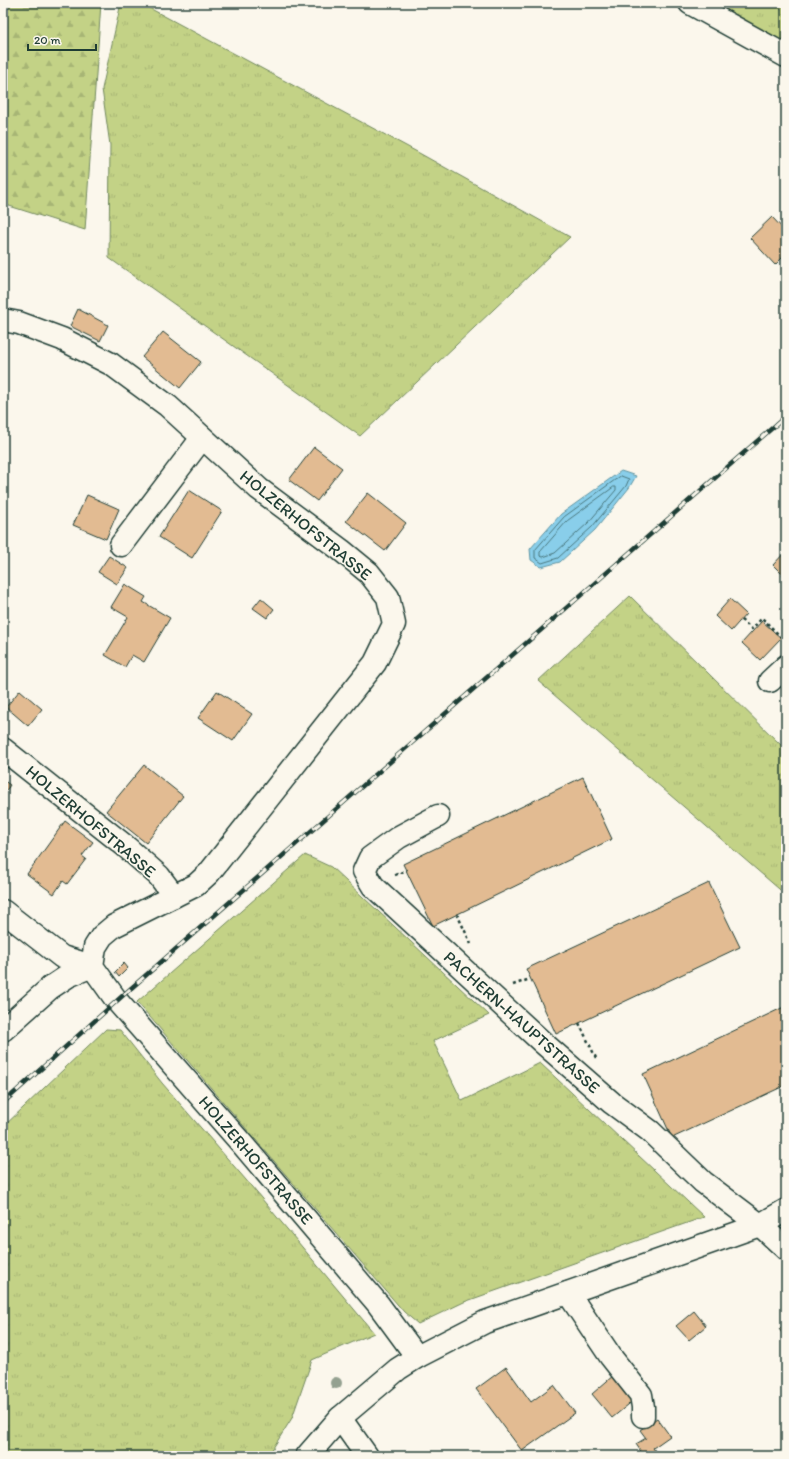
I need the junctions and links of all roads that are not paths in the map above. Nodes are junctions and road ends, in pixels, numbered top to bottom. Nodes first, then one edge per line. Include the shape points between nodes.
1 (690, 3) edge
2 (786, 56) edge
3 (4, 322) edge
4 (202, 438) junction
5 (121, 545) dead end
6 (786, 666) edge
7 (770, 682) dead end
8 (3, 749) edge
9 (438, 816) dead end
10 (174, 896) junction
11 (3, 911) edge
12 (92, 966) junction
13 (3, 1030) edge
14 (786, 1210) edge
15 (760, 1225) junction
16 (786, 1249) edge
17 (568, 1293) junction
18 (417, 1357) junction
19 (643, 1416) dead end
20 (340, 1418) junction
21 (307, 1456) edge
22 (367, 1456) edge

1 - 2 street
3 - 4 street, HOLZERHOFSTRASSE via 19,323 62,339 111,364 168,406
4 - 5 street
4 - 10 street, HOLZERHOFSTRASSE via 259,489 369,573 388,597 394,624 375,663 214,868 196,885
6 - 7 street
8 - 10 street, HOLZERHOFSTRASSE via 124,845 159,876
9 - 15 street, PACHERN-HAUPTSTRASSE via 399,836 370,858 364,871 373,886 600,1093 650,1131 703,1182
10 - 12 street, HOLZERHOFSTRASSE via 114,926 102,936 95,947
11 - 12 street via 62,957
12 - 13 street via 68,976 50,988
12 - 18 street, HOLZERHOFSTRASSE via 117,1001 378,1304
14 - 15 street
15 - 16 street
15 - 17 street
17 - 18 street via 485,1322
17 - 19 street via 640,1395
18 - 20 street via 398,1369
20 - 21 street
20 - 22 street

